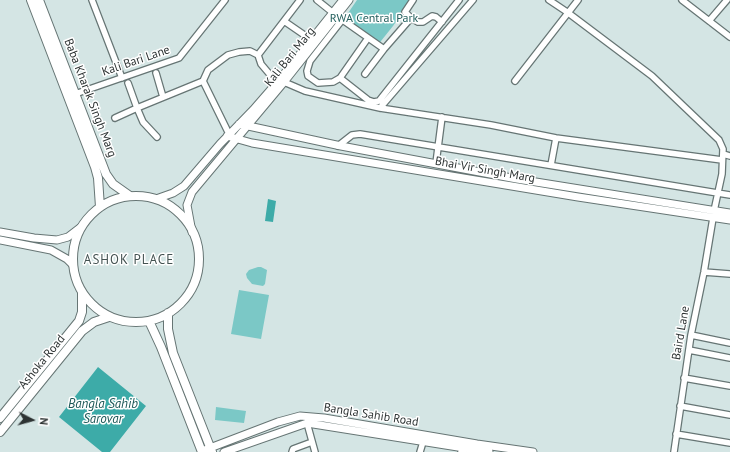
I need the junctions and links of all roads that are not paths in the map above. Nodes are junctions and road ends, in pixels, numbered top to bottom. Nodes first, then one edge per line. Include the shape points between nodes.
1 (31, 0) edge
2 (39, 0) edge
3 (92, 0) edge
4 (225, 0) edge
5 (300, 0) edge
6 (317, 0) edge
7 (342, 0) edge
8 (350, 0) edge
9 (413, 0) edge
10 (459, 0) edge
11 (473, 0) edge
12 (549, 0) edge
13 (682, 0) edge
14 (727, 0) edge
15 (574, 1) edge
16 (567, 12) junction
17 (337, 16) junction
18 (411, 18) junction
19 (284, 21) junction
20 (709, 21) junction
21 (442, 22) junction
22 (730, 37) edge
23 (368, 38) junction
24 (313, 41) junction
25 (384, 49) junction
26 (258, 55) junction
27 (156, 73) dead end
28 (365, 74) dead end
29 (122, 78) junction
30 (340, 78) junction
31 (203, 81) junction
32 (515, 81) dead end
33 (284, 82) junction
34 (128, 83) dead end
35 (274, 89) junction
36 (75, 94) junction
37 (163, 97) junction
38 (137, 108) junction
39 (380, 108) junction
40 (442, 117) junction
41 (115, 118) dead end
42 (243, 125) junction
43 (228, 136) junction
44 (157, 137) dead end
45 (556, 138) junction
46 (236, 140) junction
47 (338, 146) junction
48 (438, 146) junction
49 (730, 156) edge
50 (723, 157) junction
51 (436, 163) junction
52 (551, 165) junction
53 (718, 193) junction
54 (730, 195) edge
55 (130, 196) junction
56 (156, 199) junction
57 (100, 207) junction
58 (730, 213) edge
59 (714, 214) junction
60 (730, 220) edge
61 (81, 227) junction
62 (0, 232) edge
63 (192, 232) junction
64 (34, 238) junction
65 (0, 240) edge
66 (32, 246) junction
67 (73, 265) junction
68 (704, 272) junction
69 (730, 274) edge
70 (82, 292) junction
71 (168, 313) junction
72 (109, 317) junction
73 (149, 321) junction
74 (691, 335) junction
75 (730, 343) edge
76 (689, 350) junction
77 (730, 358) edge
78 (684, 378) junction
79 (730, 386) edge
80 (680, 406) junction
81 (730, 415) edge
82 (0, 418) edge
83 (307, 423) junction
84 (0, 432) edge
85 (676, 434) junction
86 (312, 442) junction
87 (423, 442) junction
88 (730, 443) edge
89 (211, 450) edge
90 (202, 452) edge
91 (224, 452) edge
92 (292, 452) edge
93 (315, 452) edge
94 (420, 452) edge
95 (460, 452) edge
96 (464, 452) edge
97 (489, 452) edge
98 (533, 452) edge
99 (674, 452) edge

1 - 57 main road, Baba Kharak Singh Marg via 95,167
2 - 36 main road, Baba Kharak Singh Marg
3 - 29 street
4 - 29 street, Kali Bari Lane via 179,58
5 - 19 street
6 - 17 street
7 - 17 street, Kali Bari Marg
8 - 17 street, Kali Bari Marg
9 - 18 street via 405,12
10 - 21 street
11 - 39 street
12 - 16 street
13 - 20 street
14 - 20 street
15 - 16 street
16 - 32 street
16 - 50 street via 652,76 722,144
17 - 23 street
17 - 24 street, Kali Bari Marg
17 - 30 street via 310,61 307,71 308,76 318,83 334,82
18 - 21 street via 423,22 432,16
18 - 25 street
19 - 24 street
19 - 26 street
20 - 22 street
21 - 30 street via 380,100 368,100
23 - 25 street
23 - 30 street
24 - 33 street, Kali Bari Marg
24 - 35 street, Kali Bari Marg
25 - 28 street
26 - 31 street via 250,51 228,56 208,70
26 - 35 street via 261,64 272,77
27 - 37 street
29 - 36 street, Kali Bari Lane
31 - 37 street
31 - 43 street
33 - 35 street, Kali Bari Marg
33 - 39 street via 305,91
34 - 38 street
35 - 42 street, Kali Bari Marg
36 - 55 main road, Baba Kharak Singh Marg via 106,174 113,184
37 - 38 street
38 - 41 street
38 - 44 street via 143,122
39 - 40 street
40 - 45 street
40 - 48 street
42 - 43 street
42 - 46 street
42 - 47 street, Bhai Vir Singh Marg
43 - 46 street, Bhai Vir Singh Marg
43 - 56 street via 184,186
45 - 50 street
45 - 52 street
46 - 59 street, Bhai Vir Singh Marg via 570,196
46 - 63 street via 192,192 187,205
47 - 48 street via 352,135 360,134
47 - 51 street, Bhai Vir Singh Marg
48 - 51 street
48 - 52 street
49 - 50 street
50 - 53 street, Baird Lane
51 - 59 street, Bhai Vir Singh Marg
52 - 53 street
53 - 54 street
53 - 59 street, Baird Lane
55 - 56 main road
55 - 57 main road
56 - 63 main road via 175,210
57 - 61 main road
58 - 59 street, Bhai Vir Singh Marg
59 - 60 street, Bhai Vir Singh Marg
59 - 68 street, Baird Lane
61 - 64 street via 60,240
61 - 67 main road via 75,241
62 - 64 street
63 - 71 main road via 198,254 196,277 182,302
64 - 66 street
65 - 66 street
66 - 67 street via 56,252
67 - 70 main road
68 - 69 street
68 - 74 street, Baird Lane
70 - 72 main road via 94,306
70 - 82 main road, Ashoka Road via 83,307 78,321
71 - 73 main road
71 - 89 main road via 168,329 174,353
72 - 73 main road via 129,322
72 - 84 main road, Ashoka Road via 94,322 82,332
73 - 90 main road
74 - 75 street
74 - 76 street, Baird Lane
76 - 77 street
76 - 78 street, Baird Lane
78 - 79 street
78 - 80 street, Baird Lane
80 - 81 street
80 - 85 street, Baird Lane
83 - 86 street
83 - 87 street, Bangla Sahib Road
83 - 91 street, Bangla Sahib Road
85 - 88 street
85 - 99 street, Baird Lane
86 - 92 street
86 - 93 street
87 - 94 street
87 - 97 street, Bangla Sahib Road
89 - 90 street, Bangla Sahib Road
89 - 98 street, Bangla Sahib Road via 278,422 300,416
95 - 96 street

